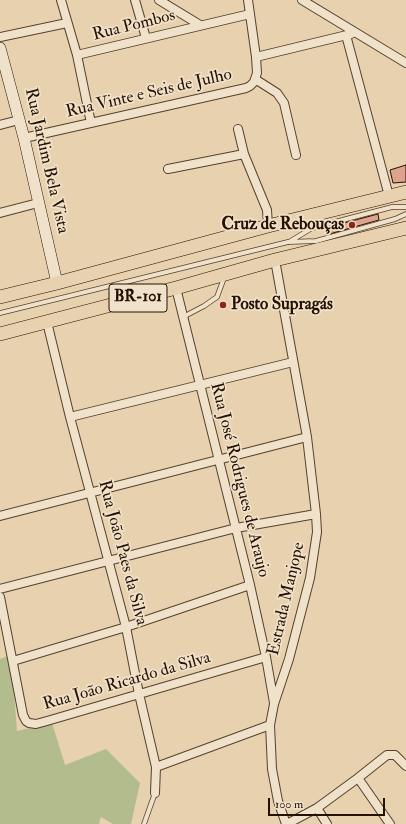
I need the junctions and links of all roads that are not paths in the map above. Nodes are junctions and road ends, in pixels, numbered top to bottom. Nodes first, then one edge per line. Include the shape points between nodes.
1 (61, 0) edge
2 (135, 0) edge
3 (159, 0) edge
4 (248, 0) edge
5 (302, 0) edge
6 (250, 14) junction
7 (67, 23) junction
8 (200, 25) junction
9 (356, 33) junction
10 (346, 35) junction
11 (0, 37) edge
12 (146, 38) junction
13 (0, 48) edge
14 (77, 55) junction
15 (256, 57) junction
16 (406, 63) edge
17 (255, 79) junction
18 (19, 120) junction
19 (91, 123) junction
20 (0, 124) edge
21 (238, 129) dead end
22 (24, 138) junction
23 (244, 154) junction
24 (296, 155) dead end
25 (168, 169) dead end
26 (406, 192) edge
27 (389, 196) junction
28 (38, 203) junction
29 (406, 207) edge
30 (0, 212) edge
31 (406, 214) edge
32 (268, 226) junction
33 (406, 228) edge
34 (288, 242) junction
35 (275, 260) junction
36 (225, 274) junction
37 (57, 283) junction
38 (176, 288) junction
39 (0, 296) edge
40 (0, 313) edge
41 (183, 317) junction
42 (47, 322) junction
43 (0, 334) edge
44 (293, 362) junction
45 (201, 386) junction
46 (70, 417) junction
47 (306, 438) junction
48 (218, 461) junction
49 (90, 492) junction
50 (316, 514) junction
51 (0, 516) edge
52 (236, 528) junction
53 (108, 561) junction
54 (250, 585) junction
55 (0, 589) edge
56 (0, 596) edge
57 (126, 627) junction
58 (266, 657) junction
59 (13, 661) junction
60 (139, 694) junction
61 (274, 704) junction
62 (270, 725) junction
63 (406, 766) edge
64 (156, 767) junction
65 (358, 778) junction
66 (155, 793) joint
67 (316, 808) junction
68 (144, 824) edge
69 (286, 824) edge
70 (327, 824) edge
71 (390, 824) edge

1 - 7 street
2 - 12 street
3 - 8 street
4 - 6 street
5 - 9 street
6 - 8 street, Rua Pombos
6 - 15 street
7 - 11 street
7 - 14 street
8 - 12 street, Rua Pombos
9 - 10 street
9 - 16 street
10 - 15 street
10 - 27 street
12 - 14 street, Rua Pombos
13 - 18 main road, Rua Jardim Bela Vista
14 - 19 street
15 - 17 street, Rua Vinte e Seis de Julho
17 - 19 street, Rua Vinte e Seis de Julho via 246,88
17 - 24 street via 277,94 284,103
18 - 20 street
18 - 22 main road, Rua Jardim Bela Vista
19 - 22 street, Rua Vinte e Seis de Julho
21 - 23 street
22 - 28 main road, Rua Jardim Bela Vista
23 - 25 street
23 - 32 street via 267,210
26 - 27 highway, BR-101
27 - 32 highway, BR-101
28 - 30 street
28 - 37 main road, Rua Jardim Bela Vista
29 - 34 lane via 392,207 312,228
31 - 34 lane via 316,241
32 - 37 highway, BR-101
33 - 35 highway, BR-101
34 - 40 lane
35 - 36 highway, BR-101
35 - 44 street, Estrada Manjope
36 - 38 highway, BR-101
36 - 41 lane via 217,297
37 - 39 highway, BR-101
38 - 41 street, Rua José Rodrigues de Araujo
38 - 42 highway, BR-101
41 - 45 street, Rua José Rodrigues de Araujo
42 - 43 highway, BR-101
42 - 46 street, Rua João Paes da Silva
44 - 45 street
44 - 47 street, Estrada Manjope
45 - 46 street
45 - 48 street, Rua José Rodrigues de Araujo
46 - 49 street, Rua João Paes da Silva
47 - 48 street
47 - 50 street, Estrada Manjope
48 - 49 street
48 - 52 street, Rua José Rodrigues de Araujo
49 - 51 street
49 - 53 street, Rua João Paes da Silva
50 - 52 street
50 - 61 street, Estrada Manjope via 317,532 310,578 289,659
52 - 53 street
52 - 54 street, Rua José Rodrigues de Araujo
53 - 55 street
53 - 57 street, Rua João Paes da Silva
54 - 57 street
54 - 58 street, Rua José Rodrigues de Araujo
56 - 59 street, Rua João Ricardo da Silva
57 - 59 street
57 - 60 street, Rua João Paes da Silva
58 - 60 street, Rua João Ricardo da Silva
58 - 61 street, Rua José Rodrigues de Araujo
59 - 60 street, Rua João Ricardo da Silva via 23,715 29,723 47,722
60 - 64 street, Rua João Paes da Silva
61 - 62 street, Estrada Manjope
62 - 64 street
62 - 69 street, Estrada Manjope via 272,769 278,801
63 - 65 street via 395,755 387,755
64 - 66 street, Rua João Paes da Silva
65 - 67 street
65 - 71 street
66 - 68 lane
67 - 69 street
67 - 70 street

